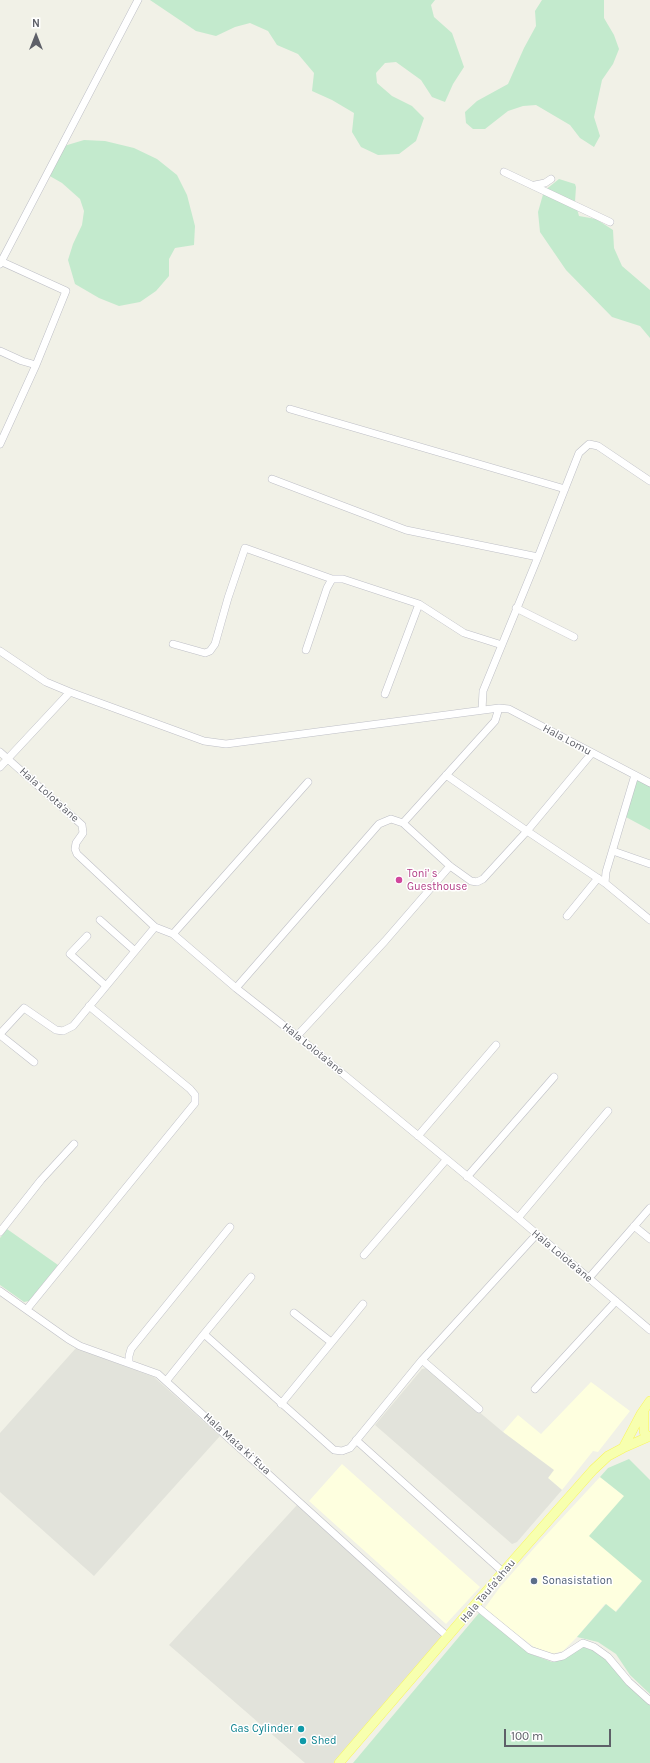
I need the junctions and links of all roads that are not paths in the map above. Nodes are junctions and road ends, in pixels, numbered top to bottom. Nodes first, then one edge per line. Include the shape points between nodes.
1 (138, 0) edge
2 (504, 172) dead end
3 (551, 179) dead end
4 (535, 185) junction
5 (610, 222) dead end
6 (0, 262) edge
7 (0, 351) edge
8 (36, 366) junction
9 (290, 409) dead end
10 (0, 444) edge
11 (648, 477) edge
12 (272, 479) dead end
13 (565, 489) junction
14 (538, 557) junction
15 (332, 580) junction
16 (419, 604) junction
17 (516, 608) junction
18 (574, 637) dead end
19 (173, 644) dead end
20 (502, 645) junction
21 (306, 650) dead end
22 (0, 651) edge
23 (70, 692) junction
24 (385, 694) dead end
25 (499, 708) junction
26 (482, 710) junction
27 (0, 752) edge
28 (592, 753) junction
29 (9, 758) junction
30 (0, 767) edge
31 (446, 775) junction
32 (635, 775) junction
33 (308, 782) dead end
34 (650, 783) edge
35 (403, 823) junction
36 (527, 831) junction
37 (613, 851) junction
38 (650, 864) edge
39 (450, 866) junction
40 (598, 878) junction
41 (605, 883) junction
42 (567, 916) dead end
43 (100, 920) dead end
44 (650, 920) edge
45 (155, 927) junction
46 (173, 934) junction
47 (87, 936) dead end
48 (135, 951) junction
49 (105, 985) junction
50 (236, 988) junction
51 (89, 1006) junction
52 (0, 1035) edge
53 (297, 1036) junction
54 (496, 1045) dead end
55 (34, 1062) dead end
56 (554, 1077) dead end
57 (608, 1111) dead end
58 (418, 1136) junction
59 (74, 1144) dead end
60 (446, 1160) junction
61 (468, 1177) junction
62 (650, 1208) edge
63 (518, 1218) junction
64 (634, 1226) junction
65 (230, 1227) dead end
66 (0, 1232) edge
67 (536, 1234) junction
68 (650, 1239) edge
69 (364, 1255) dead end
70 (251, 1277) dead end
71 (589, 1278) junction
72 (0, 1290) edge
73 (616, 1300) junction
74 (363, 1304) dead end
75 (27, 1309) junction
76 (294, 1313) dead end
77 (650, 1330) edge
78 (204, 1334) junction
79 (330, 1342) junction
80 (422, 1360) junction
81 (129, 1362) junction
82 (167, 1380) junction
83 (535, 1389) dead end
84 (650, 1401) edge
85 (281, 1404) junction
86 (479, 1409) dead end
87 (644, 1409) junction
88 (648, 1437) edge
89 (356, 1440) junction
90 (623, 1448) junction
91 (503, 1572) junction
92 (475, 1605) junction
93 (448, 1637) junction
94 (650, 1701) edge
95 (339, 1763) edge

1 - 6 street
2 - 4 street
3 - 4 street
4 - 5 street
6 - 8 street via 66,291
7 - 8 street
8 - 10 street
9 - 13 street
11 - 13 street via 598,446 589,444 579,453
12 - 14 street via 406,530
13 - 14 street
14 - 17 street
15 - 16 street via 343,579
15 - 19 street via 245,548 215,644 210,651 205,653
15 - 21 street
16 - 20 street via 464,633
16 - 24 street
17 - 18 street
17 - 20 street
20 - 26 street via 484,690
22 - 23 street, Hala Lomu via 46,682
23 - 26 street, Hala Lomu via 204,741 226,744
23 - 29 street
25 - 26 street, Hala Lomu
25 - 28 street, Hala Lomu via 509,709
25 - 31 street via 495,721
27 - 29 street
28 - 32 street, Hala Lomu
28 - 36 street
29 - 30 street
29 - 45 street, Hala Lolota'ane via 82,825 83,833 76,843 77,854
31 - 35 street
31 - 36 street
32 - 34 street, Hala Lomu
32 - 37 street
33 - 46 street
35 - 39 street
35 - 50 street via 391,819 379,824
36 - 39 street via 483,879 477,882 471,881
36 - 40 street
37 - 38 street
37 - 41 street
39 - 53 street
40 - 41 street
40 - 42 street
41 - 44 street
43 - 48 street
45 - 46 street, Hala Lolota'ane
45 - 48 street
46 - 50 street, Hala Lolota'ane
47 - 49 street via 70,954
48 - 49 street
49 - 51 street
50 - 53 street, Hala Lolota'ane
51 - 52 street via 73,1026 63,1031 56,1030 24,1008
51 - 75 street via 190,1088 195,1095 195,1102
52 - 55 street
53 - 58 street, Hala Lolota'ane
54 - 58 street
56 - 61 street
57 - 63 street
58 - 60 street, Hala Lolota'ane
59 - 66 street via 41,1180
60 - 61 street, Hala Lolota'ane
60 - 69 street
61 - 63 street, Hala Lolota'ane
62 - 64 street
63 - 67 street, Hala Lolota'ane
64 - 68 street
64 - 71 street
65 - 81 street via 131,1349
67 - 71 street, Hala Lolota'ane
67 - 80 street
70 - 78 street
71 - 73 street, Hala Lolota'ane
72 - 75 street, Hala Mata ki 'Eua
73 - 77 street, Hala Lolota'ane
73 - 83 street
74 - 79 street
75 - 81 street, Hala Mata ki 'Eua via 80,1346
76 - 79 street
78 - 82 street
78 - 85 street
79 - 85 street
80 - 86 street
80 - 89 street
81 - 82 street, Hala Mata ki 'Eua
82 - 93 street, Hala Mata ki 'Eua
84 - 87 main road
85 - 89 street via 334,1450 350,1448
87 - 88 main road via 644,1431
87 - 90 main road
88 - 90 main road, Hala Taufa'ahau
89 - 91 street
90 - 91 main road, Hala Taufa'ahau via 608,1456 593,1470
91 - 92 main road, Hala Taufa'ahau
92 - 93 main road, Hala Taufa'ahau
92 - 94 street via 530,1650 554,1658 583,1643 594,1647 608,1657 629,1682
93 - 95 main road, Hala Taufa'ahau

